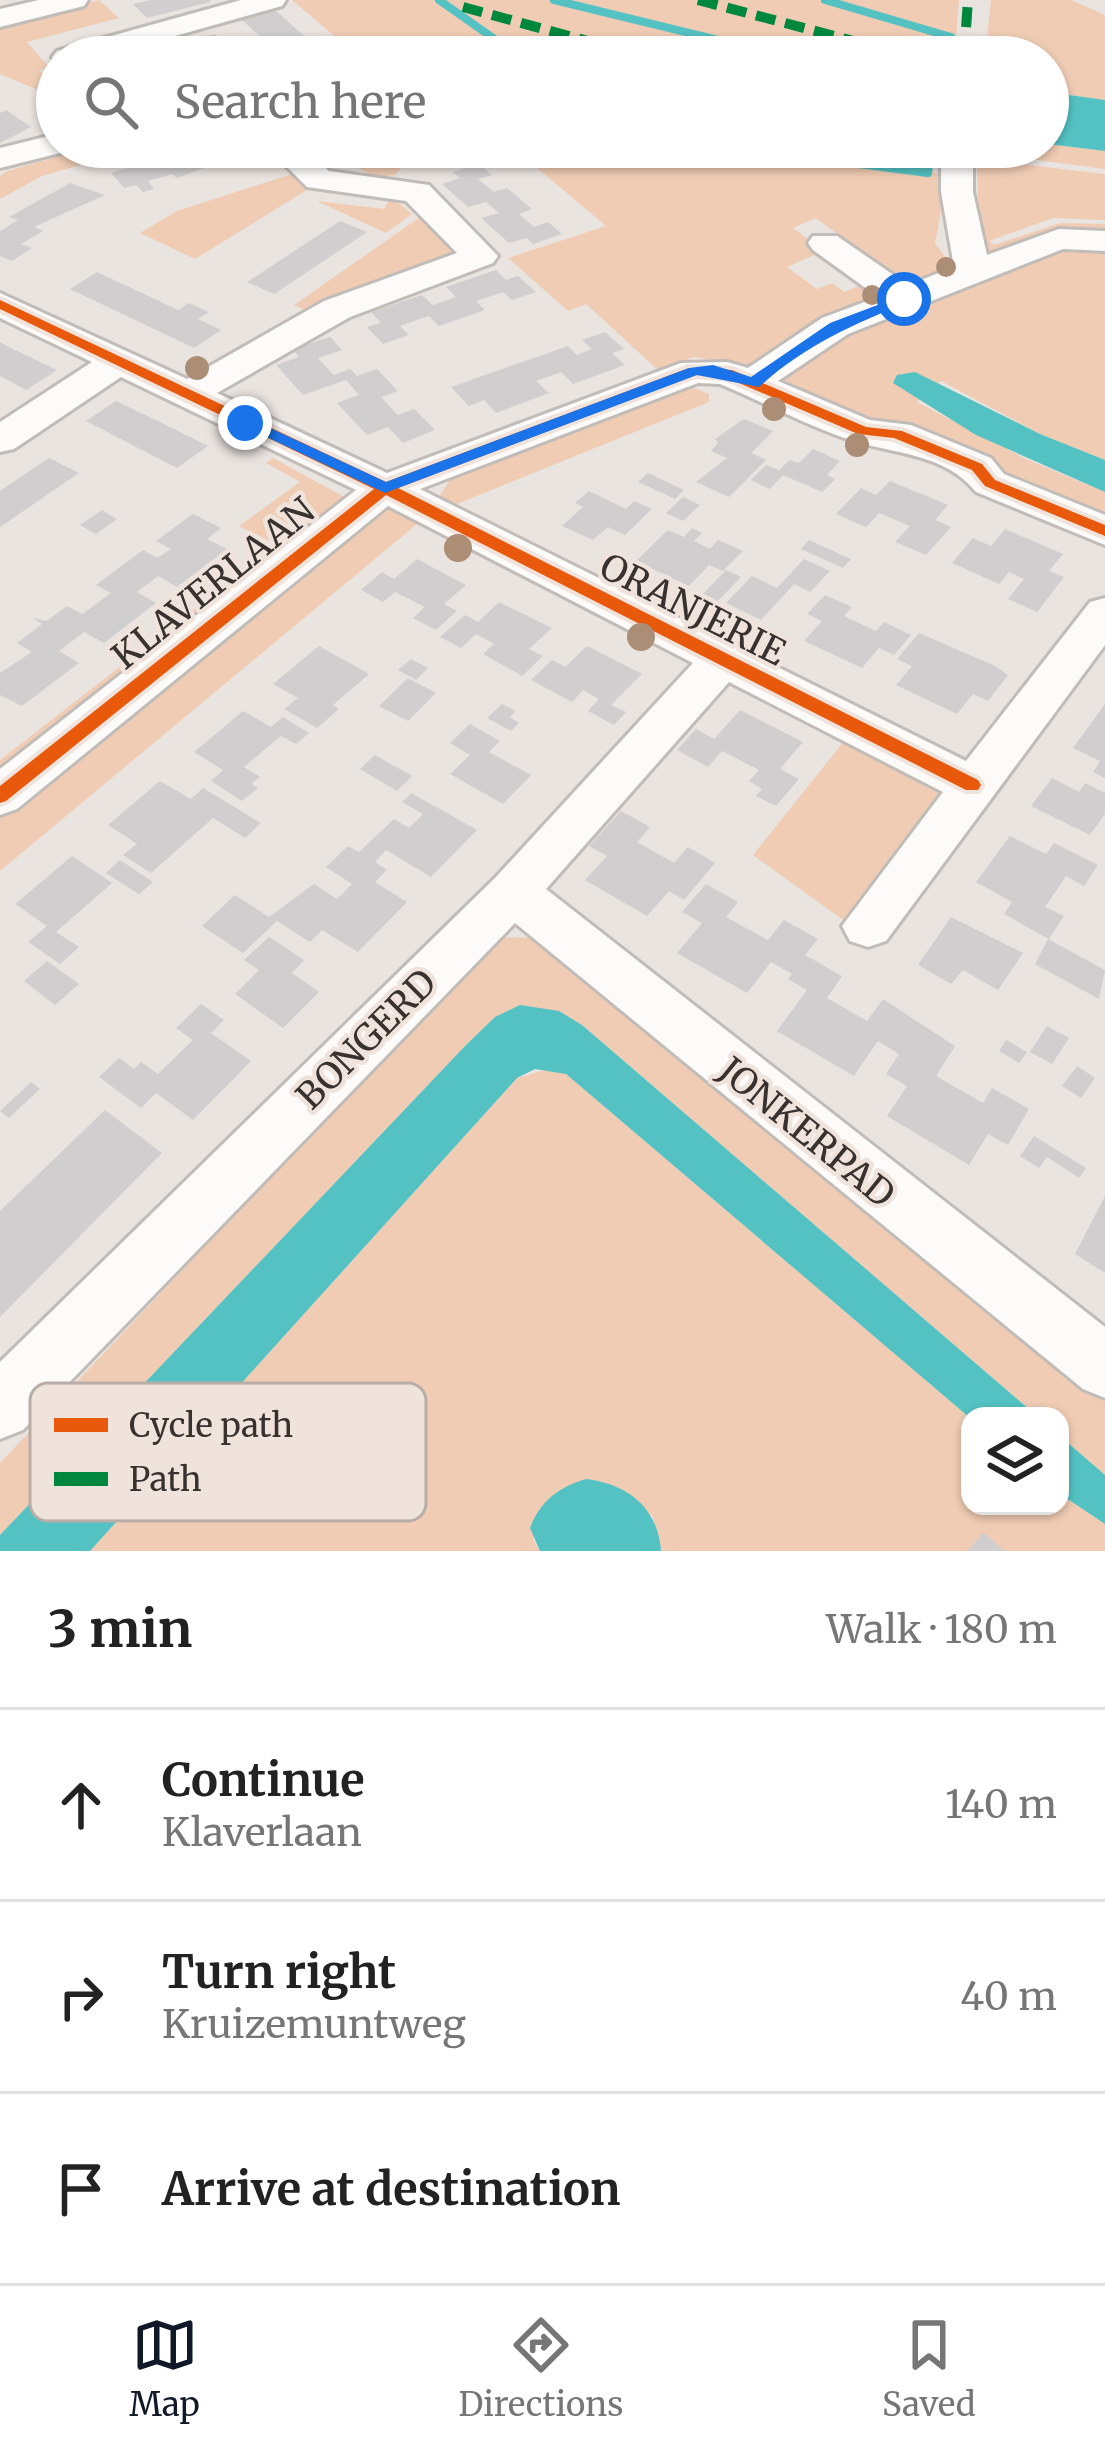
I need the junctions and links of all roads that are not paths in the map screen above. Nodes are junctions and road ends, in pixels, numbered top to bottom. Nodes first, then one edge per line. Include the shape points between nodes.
1 (74, 0) edge
2 (272, 0) edge
3 (0, 18) edge
4 (161, 29) junction
5 (137, 36) edge
6 (168, 36) edge
7 (36, 149) edge
8 (0, 158) edge
9 (306, 168) edge
10 (957, 168) edge
11 (1105, 241) edge
12 (825, 243) dead end
13 (973, 273) junction
14 (904, 299) junction
15 (0, 304) edge
16 (118, 362) junction
17 (754, 383) junction
18 (186, 394) junction
19 (0, 440) edge
20 (385, 488) junction
21 (1105, 531) edge
22 (1105, 613) edge
23 (721, 661) junction
24 (972, 785) junction
25 (0, 796) edge
26 (513, 892) junction
27 (868, 926) dead end
28 (1105, 1367) edge
29 (0, 1407) edge

1 - 3 street
2 - 4 street
4 - 5 street
4 - 6 street
7 - 8 street
9 - 18 street via 319,180 417,192 481,256 337,309
10 - 13 street
11 - 13 street via 1059,239
12 - 14 street
13 - 14 street
14 - 17 street via 835,326
15 - 16 street, ORANJERIE
16 - 18 street, ORANJERIE
16 - 19 street
17 - 20 street, KLAVERLAAN via 694,371
17 - 21 street, KLAVERLAAN via 863,431 897,434 977,466 990,483
18 - 20 street, ORANJERIE
20 - 23 street, ORANJERIE
20 - 25 street, KLAVERLAAN
22 - 24 street
23 - 24 street, ORANJERIE
23 - 26 street, BONGERD
24 - 27 street
26 - 28 street, JONKERPAD
26 - 29 street, BONGERD

